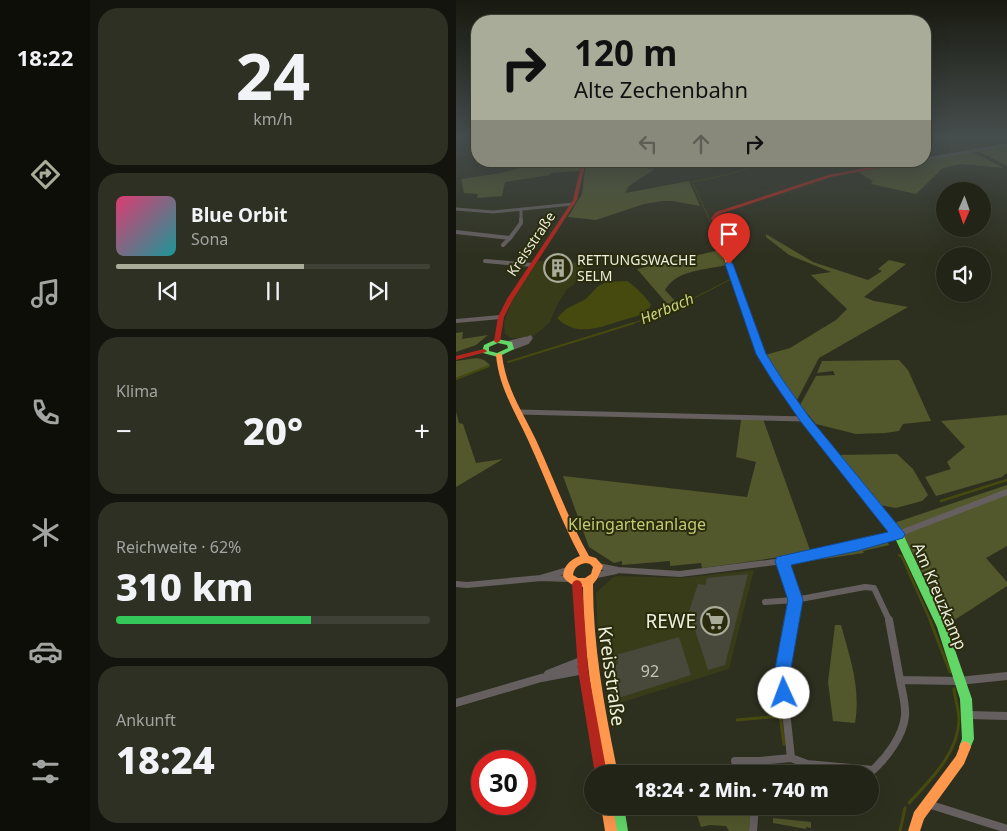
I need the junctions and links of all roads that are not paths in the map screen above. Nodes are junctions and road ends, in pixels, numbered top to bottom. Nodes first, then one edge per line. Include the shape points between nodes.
1 (582, 177) edge
2 (828, 177) edge
3 (573, 204) junction
4 (456, 208) edge
5 (521, 209) junction
6 (456, 232) edge
7 (469, 233) junction
8 (456, 236) edge
9 (510, 238) junction
10 (503, 245) dead end
11 (485, 261) dead end
12 (532, 266) junction
13 (501, 317) junction
14 (456, 321) edge
15 (497, 341) junction
16 (484, 351) junction
17 (499, 356) junction
18 (456, 358) edge
19 (518, 412) junction
20 (805, 420) junction
21 (1007, 492) edge
22 (898, 534) junction
23 (574, 540) junction
24 (586, 559) junction
25 (782, 561) junction
26 (574, 562) junction
27 (598, 566) junction
28 (568, 570) junction
29 (618, 570) junction
30 (596, 576) junction
31 (541, 578) junction
32 (569, 579) junction
33 (588, 582) junction
34 (456, 584) edge
35 (577, 584) junction
36 (795, 600) junction
37 (765, 602) dead end
38 (586, 659) junction
39 (592, 668) junction
40 (583, 670) junction
41 (1007, 676) edge
42 (541, 678) junction
43 (900, 680) junction
44 (959, 682) junction
45 (456, 703) edge
46 (968, 715) junction
47 (1007, 716) edge
48 (791, 758) junction
49 (734, 761) dead end
50 (760, 761) junction
51 (807, 764) joint
52 (599, 765) edge
53 (610, 765) edge
54 (759, 765) edge
55 (814, 765) edge
56 (878, 765) edge
57 (927, 804) junction
58 (608, 815) edge
59 (619, 815) edge
60 (754, 815) edge
61 (1007, 830) edge
62 (611, 831) edge
63 (622, 831) edge
64 (753, 831) edge
65 (914, 831) edge

1 - 3 main road, Kreisstraße
2 - 20 main road, Am Kreuzkamp via 713,216 761,354
3 - 5 street
3 - 12 main road, Kreisstraße
4 - 5 street via 488,212
5 - 9 street via 521,223
6 - 7 street
7 - 8 street
7 - 9 street
9 - 10 street
11 - 12 street
12 - 13 main road, Kreisstraße
13 - 14 street
13 - 15 main road, Kreisstraße
15 - 16 main road via 487,345
15 - 17 main road via 511,346 507,353
16 - 17 main road
16 - 18 main road
17 - 19 main road via 501,374
19 - 20 street
19 - 23 main road
20 - 22 main road, Am Kreuzkamp
21 - 22 street
22 - 25 street
22 - 44 main road, Am Kreuzkamp via 942,627
23 - 24 main road
23 - 26 main road
24 - 26 main road
24 - 27 main road
25 - 29 street via 680,574
25 - 36 street
26 - 28 main road
27 - 29 street
27 - 30 main road
28 - 31 street
28 - 32 main road
29 - 30 street
30 - 33 main road
31 - 32 street
31 - 34 street
32 - 35 main road
33 - 35 main road
33 - 38 main road, Kreisstraße
35 - 38 main road, Kreisstraße
36 - 37 street
36 - 43 street via 874,588 889,618
36 - 48 street via 782,674
38 - 39 main road, Kreisstraße
38 - 40 main road, Kreisstraße
38 - 42 street
39 - 40 street
39 - 53 main road, Kreisstraße
40 - 42 street
40 - 52 main road, Kreisstraße
41 - 44 street
42 - 45 street
43 - 44 street
43 - 56 street via 905,716 903,727
44 - 46 main road, Am Kreuzkamp
46 - 47 street
46 - 57 main road, Am Kreuzkamp via 968,739 960,760
48 - 50 street
48 - 51 street
49 - 50 street
50 - 54 street
51 - 55 street
57 - 61 street
57 - 65 main road, Am Kreuzkamp via 918,816
58 - 62 main road
59 - 63 main road
60 - 64 street

